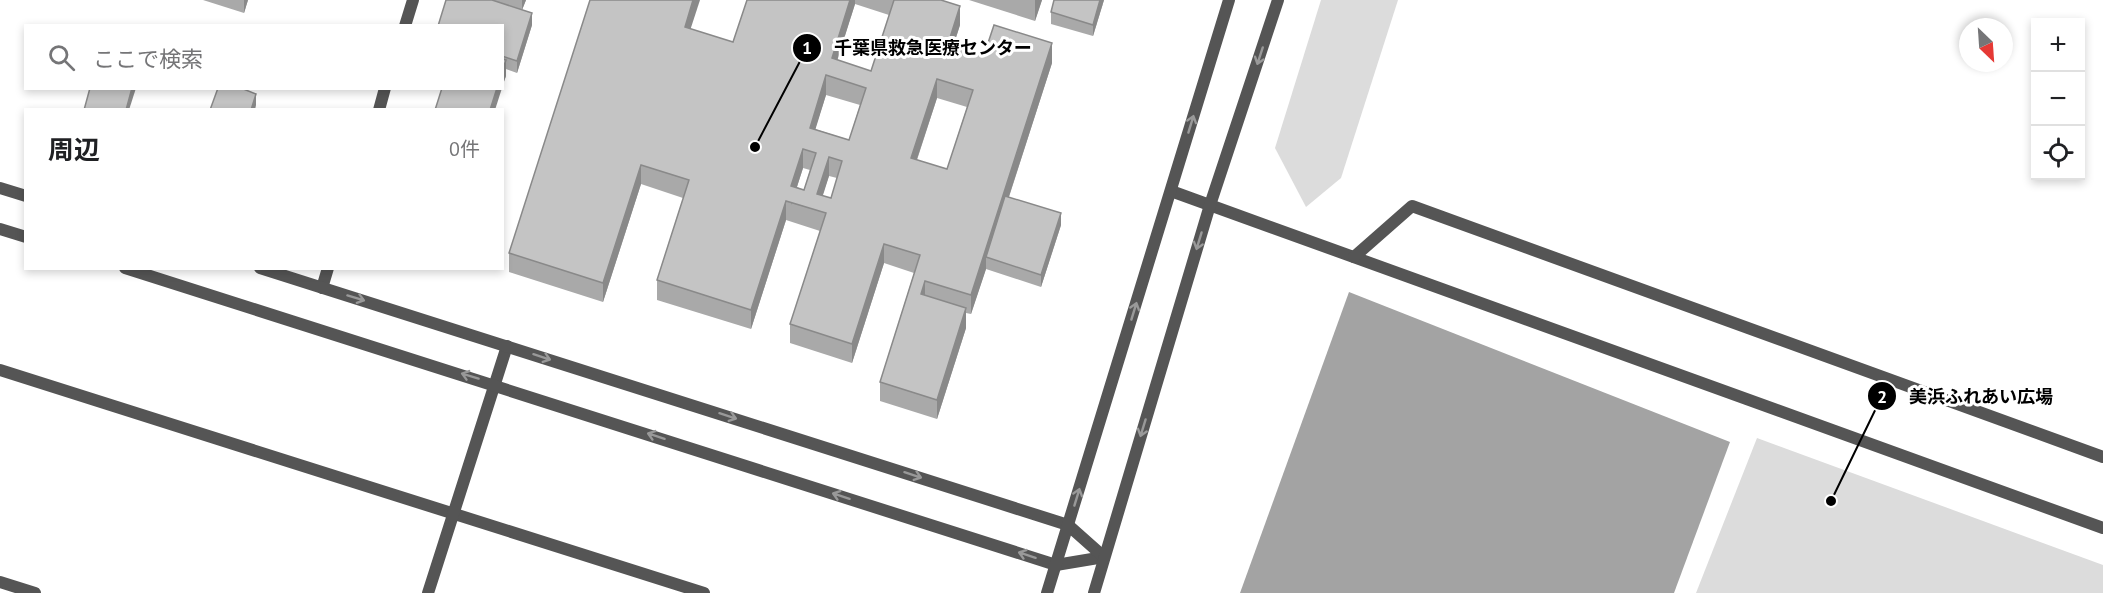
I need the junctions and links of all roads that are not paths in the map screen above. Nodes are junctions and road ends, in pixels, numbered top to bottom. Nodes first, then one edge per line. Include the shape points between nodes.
1 (413, 0) edge
2 (1229, 0) edge
3 (1278, 0) edge
4 (406, 24) edge
5 (384, 90) edge
6 (380, 108) edge
7 (0, 188) edge
8 (1171, 191) junction
9 (24, 195) edge
10 (1210, 205) junction
11 (0, 229) edge
12 (24, 236) edge
13 (1354, 257) junction
14 (132, 270) edge
15 (266, 270) edge
16 (327, 270) edge
17 (322, 288) junction
18 (507, 346) junction
19 (0, 370) edge
20 (495, 384) junction
21 (2103, 457) edge
22 (454, 514) junction
23 (1068, 525) junction
24 (2103, 528) edge
25 (1104, 557) junction
26 (1056, 565) junction
27 (0, 582) edge
28 (35, 593) edge
29 (428, 593) edge
30 (705, 593) edge
31 (1047, 593) edge
32 (1094, 593) edge

1 - 4 street
8 -> 2 street
3 -> 10 street
5 - 6 street
7 - 9 street
8 - 10 street
23 -> 8 street
10 - 13 street
10 -> 25 street
11 - 12 street
13 - 21 street via 1412,206
13 - 24 street
20 -> 14 street
15 - 17 street
16 - 17 street
17 -> 18 street
18 - 20 street
18 -> 23 street
19 - 22 street
20 - 22 street
26 -> 20 street
22 - 29 street
22 - 30 street
23 - 25 street
23 - 26 street
25 - 26 street
25 - 32 street
26 - 31 street
27 - 28 street

